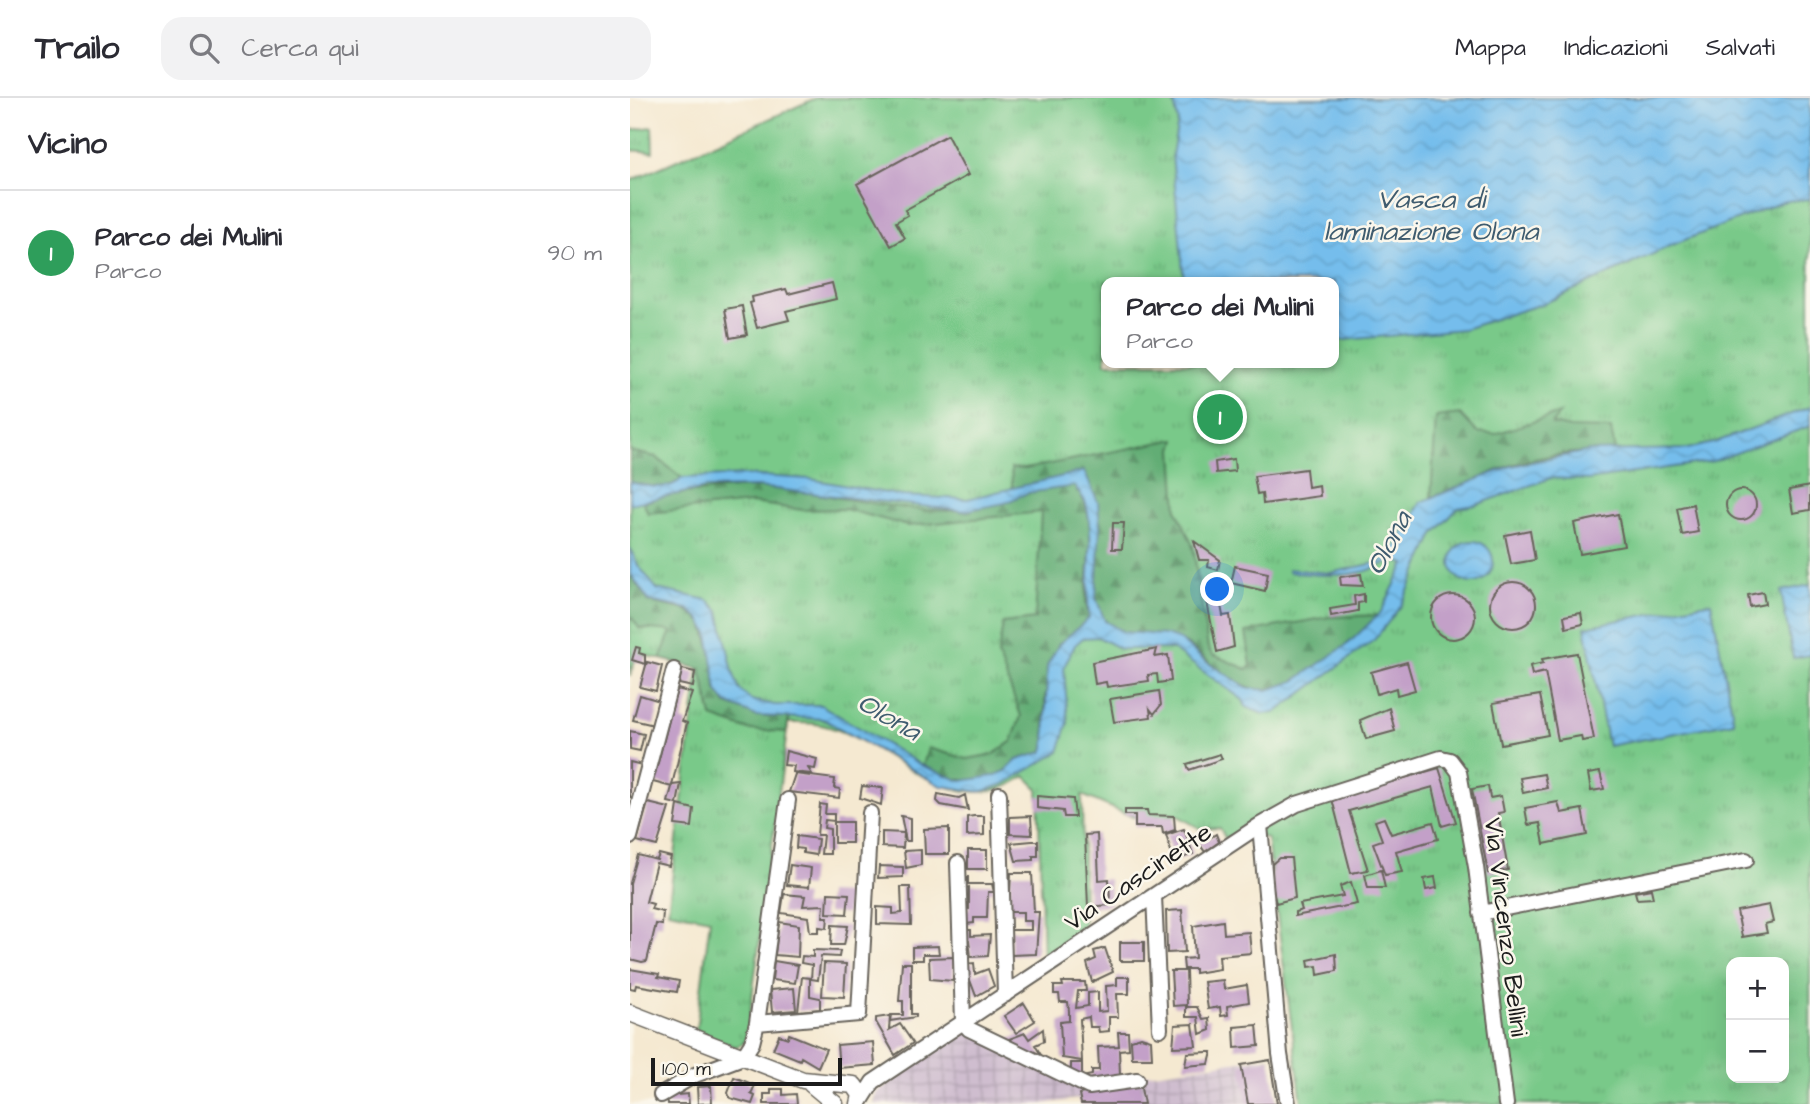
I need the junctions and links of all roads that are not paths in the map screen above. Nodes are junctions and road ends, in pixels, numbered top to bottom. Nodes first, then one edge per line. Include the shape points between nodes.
1 (674, 670) dead end
2 (1450, 760) joint
3 (999, 794) dead end
4 (788, 800) dead end
5 (870, 813) dead end
6 (1260, 825) junction
7 (630, 837) edge
8 (1746, 859) dead end
9 (958, 863) dead end
10 (1154, 896) junction
11 (1481, 913) junction
12 (1004, 995) junction
13 (630, 1013) edge
14 (963, 1022) junction
15 (757, 1023) junction
16 (1160, 1029) dead end
17 (743, 1057) junction
18 (803, 1080) junction
19 (1136, 1080) dead end
20 (873, 1082) junction
21 (847, 1083) junction
22 (661, 1095) dead end
23 (860, 1103) edge
24 (835, 1104) edge
25 (1288, 1104) edge
26 (1506, 1104) edge

1 - 7 street
2 - 6 street, Via Cascinette via 1436,758 1297,804
2 - 11 street, Via Vincenzo Bellini via 1458,772
3 - 12 street
4 - 15 street
5 - 15 street via 859,1014
6 - 10 street, Via Cascinette
6 - 25 street
8 - 11 street
9 - 14 street
10 - 12 street, Via Cascinette
10 - 16 street
11 - 26 street, Via Vincenzo Bellini
12 - 14 street, Via Cascinette
13 - 17 street
14 - 19 street via 968,1029 1088,1087
14 - 20 street, Via Cascinette
15 - 17 street
17 - 18 street
17 - 22 street via 695,1075
18 - 21 street
18 - 24 street
20 - 21 street
20 - 23 street, Via Cascinette
21 - 23 street via 860,1091
21 - 24 street via 835,1091

